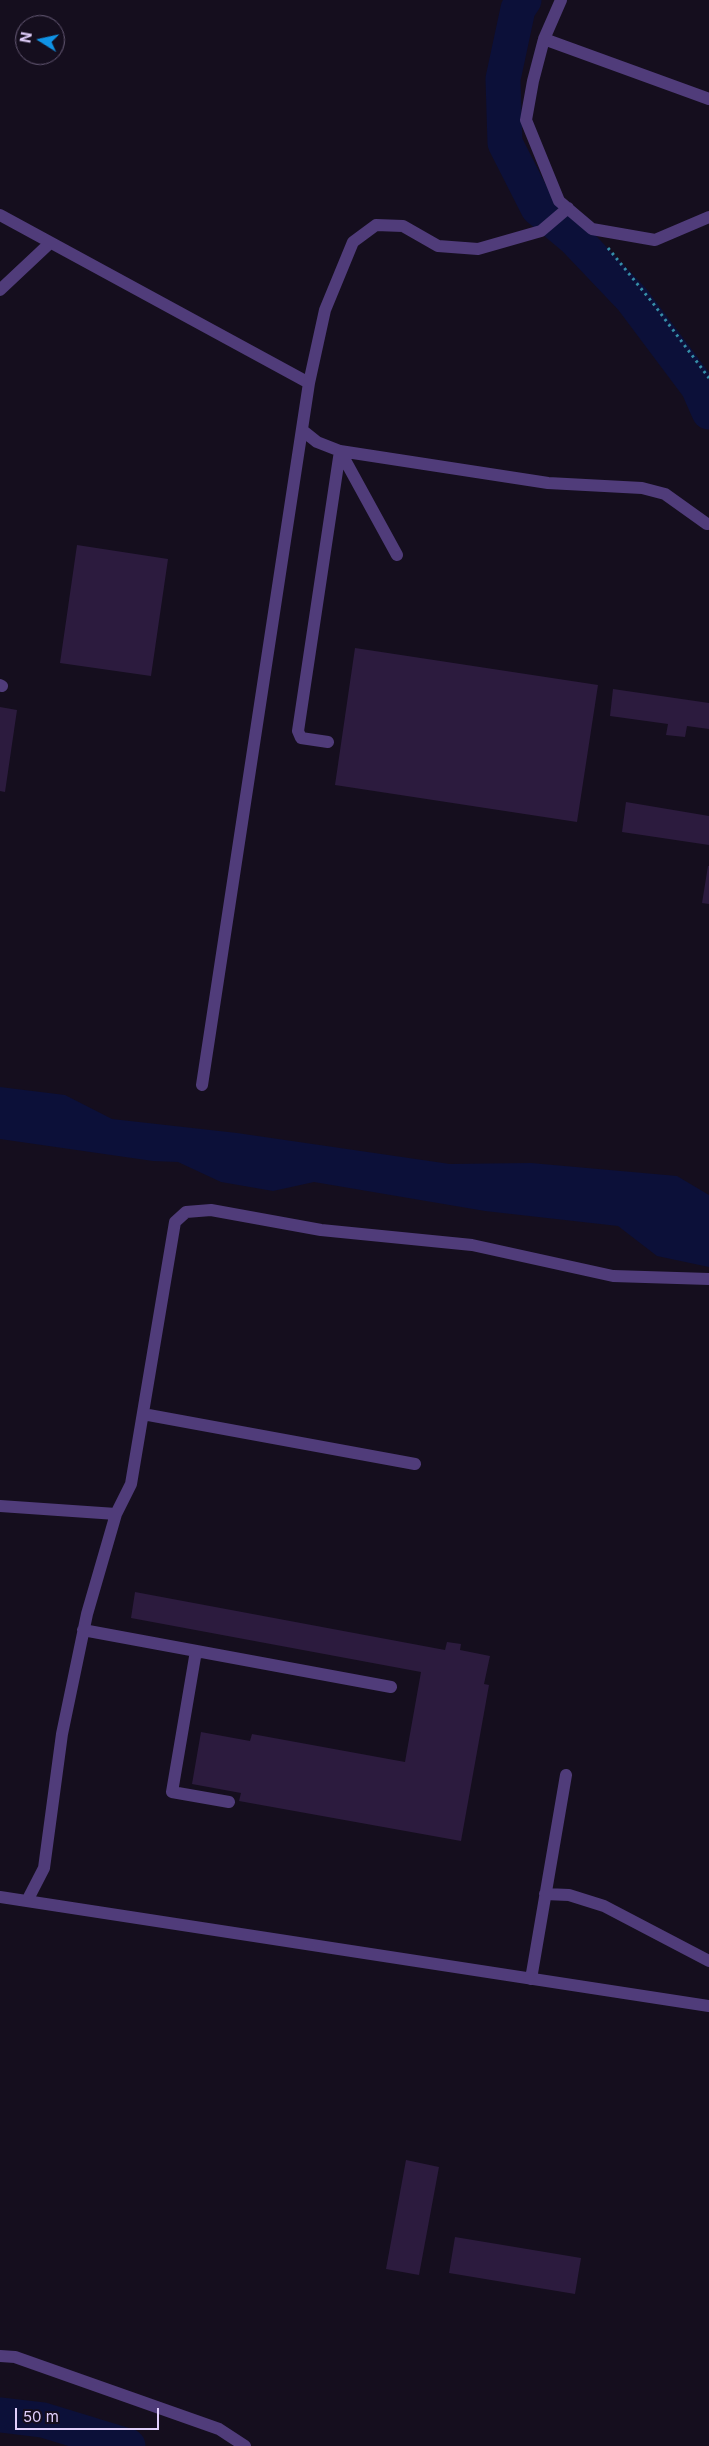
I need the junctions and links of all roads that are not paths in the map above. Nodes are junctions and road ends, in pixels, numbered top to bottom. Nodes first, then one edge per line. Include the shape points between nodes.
1 (560, 0) edge
2 (544, 39) junction
3 (709, 99) edge
4 (565, 211) junction
5 (0, 215) edge
6 (709, 217) edge
7 (50, 243) junction
8 (0, 290) edge
9 (309, 383) junction
10 (302, 430) junction
11 (340, 451) junction
12 (706, 524) dead end
13 (397, 555) dead end
14 (328, 742) dead end
15 (202, 1085) dead end
16 (709, 1279) edge
17 (143, 1414) junction
18 (415, 1464) dead end
19 (0, 1506) edge
20 (116, 1514) junction
21 (83, 1630) junction
22 (196, 1651) junction
23 (391, 1687) dead end
24 (566, 1775) dead end
25 (229, 1802) dead end
26 (546, 1894) junction
27 (0, 1897) edge
28 (28, 1901) junction
29 (709, 1961) edge
30 (531, 1979) junction
31 (709, 2006) edge
32 (0, 2356) edge
33 (245, 2446) edge

1 - 2 street
2 - 3 street
2 - 4 street via 526,120
4 - 6 street via 592,229 655,240
4 - 9 street via 541,231 478,249 438,246 403,226 376,225 353,242 325,310
5 - 7 street
7 - 8 street
7 - 9 street
9 - 10 street
10 - 11 street via 317,442
10 - 15 street
11 - 12 street via 548,482 642,488 665,494
11 - 13 street
11 - 14 street via 298,732 302,738
16 - 17 street via 613,1276 472,1246 321,1230 211,1210 186,1212 175,1222
17 - 18 street
17 - 20 street via 131,1484
19 - 20 street
20 - 21 street
21 - 22 street
21 - 28 street via 62,1734 44,1868
22 - 23 street
22 - 25 street via 172,1792
24 - 26 street
26 - 29 street via 569,1894 604,1906
26 - 30 street
27 - 28 street
28 - 30 street
30 - 31 street
32 - 33 street via 15,2358 219,2429

